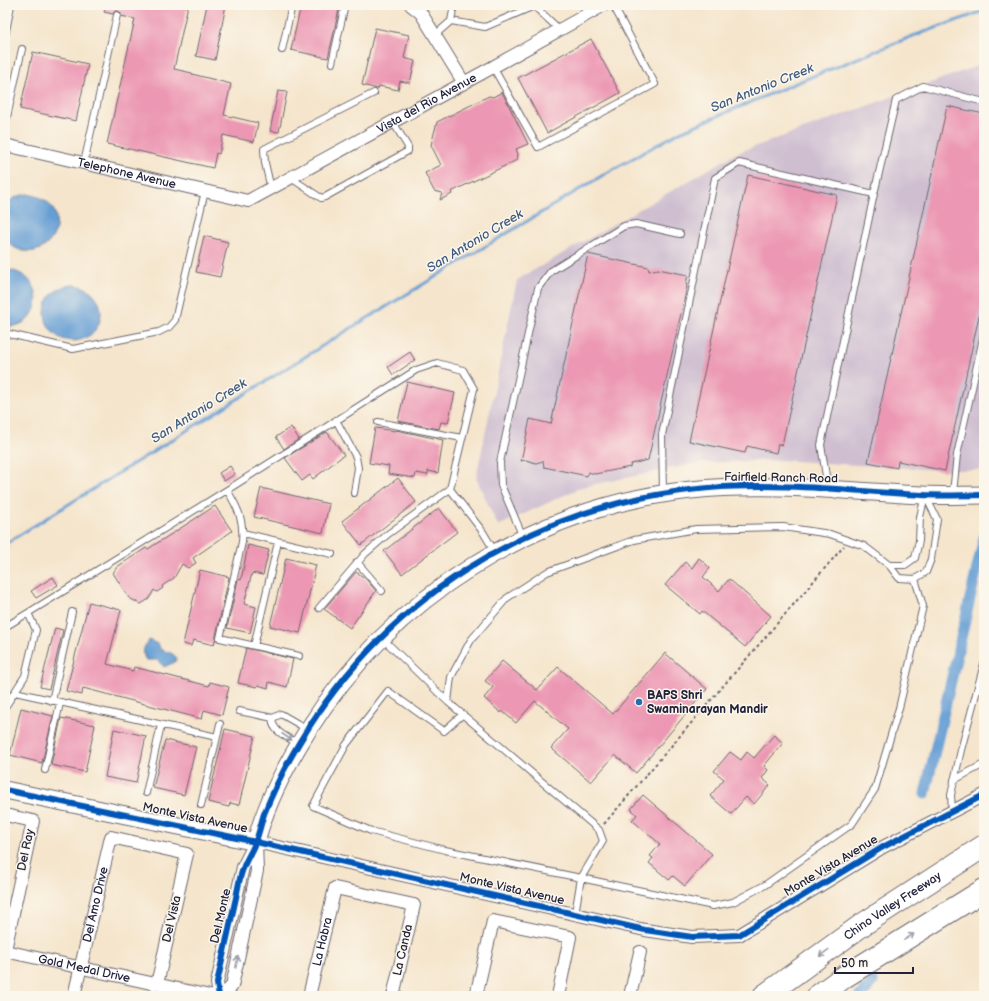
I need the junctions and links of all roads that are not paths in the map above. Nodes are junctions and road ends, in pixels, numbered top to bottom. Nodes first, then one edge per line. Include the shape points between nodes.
1 (12, 5) edge
2 (292, 5) edge
3 (345, 5) edge
4 (411, 5) edge
5 (454, 5) edge
6 (604, 5) edge
7 (614, 5) edge
8 (117, 15) dead end
9 (451, 21) junction
10 (560, 30) junction
11 (436, 35) junction
12 (5, 36) edge
13 (22, 49) dead end
14 (282, 50) dead end
15 (332, 63) dead end
16 (493, 67) junction
17 (464, 83) junction
18 (374, 93) dead end
19 (984, 102) edge
20 (393, 122) junction
21 (5, 126) edge
22 (5, 145) edge
23 (84, 163) junction
24 (291, 178) junction
25 (271, 189) junction
26 (206, 191) junction
27 (874, 194) junction
28 (248, 201) joint
29 (680, 234) dead end
30 (5, 333) edge
31 (984, 334) edge
32 (336, 420) junction
33 (378, 422) dead end
34 (462, 438) junction
35 (450, 488) junction
36 (828, 489) junction
37 (227, 490) junction
38 (354, 493) dead end
39 (663, 494) junction
40 (925, 495) junction
41 (953, 495) junction
42 (984, 495) edge
43 (243, 533) junction
44 (523, 537) junction
45 (278, 542) junction
46 (495, 552) junction
47 (332, 554) dead end
48 (357, 562) junction
49 (889, 565) junction
50 (916, 579) junction
51 (382, 591) dead end
52 (319, 608) dead end
53 (72, 612) dead end
54 (28, 613) junction
55 (5, 627) edge
56 (381, 637) junction
57 (254, 646) junction
58 (299, 656) dead end
59 (984, 664) edge
60 (15, 692) junction
61 (52, 701) junction
62 (448, 702) junction
63 (60, 703) junction
64 (5, 707) edge
65 (239, 711) dead end
66 (463, 714) junction
67 (273, 718) junction
68 (220, 724) dead end
69 (161, 725) junction
70 (303, 737) junction
71 (217, 738) junction
72 (984, 764) edge
73 (44, 770) dead end
74 (954, 780) junction
75 (5, 790) edge
76 (146, 793) dead end
77 (984, 794) edge
78 (201, 805) dead end
79 (952, 811) junction
80 (5, 815) edge
81 (256, 842) junction
82 (984, 846) edge
83 (187, 854) joint
84 (581, 878) junction
85 (984, 890) edge
86 (414, 905) joint
87 (575, 914) junction
88 (5, 950) edge
89 (640, 952) dead end
90 (81, 967) junction
91 (157, 984) junction
92 (74, 996) edge
93 (210, 996) edge
94 (221, 996) edge
95 (309, 996) edge
96 (392, 996) edge
97 (476, 996) edge
98 (558, 996) edge
99 (630, 996) edge
100 (764, 996) edge
101 (818, 996) edge

1 - 12 lane
2 - 14 lane
3 - 15 lane
4 - 11 street via 421,13
5 - 9 lane
6 - 10 street, Vista del Rio Avenue
7 - 16 lane via 655,84 538,147
8 - 23 lane
9 - 10 lane via 485,27 534,6
9 - 11 lane
10 - 16 street, Vista del Rio Avenue
11 - 17 street
13 - 21 lane
16 - 17 street, Vista del Rio Avenue
17 - 20 street, Vista del Rio Avenue
18 - 25 lane via 264,149
19 - 27 lane via 923,86 896,100
20 - 24 street, Vista del Rio Avenue
20 - 24 lane via 408,151 325,197 321,198
22 - 23 street, Telephone Avenue
23 - 26 street, Telephone Avenue
24 - 25 street, Vista del Rio Avenue
25 - 28 street, Vista del Rio Avenue
26 - 28 street, Telephone Avenue
26 - 30 lane via 175,320 170,327 137,337 73,349
27 - 36 lane via 821,445
27 - 39 lane via 740,163 715,178 662,434
29 - 44 lane via 636,224 624,226 551,271 538,288 500,462 501,485
31 - 41 lane via 957,455
32 - 34 lane via 416,370 437,363 463,370 474,389
32 - 37 lane
32 - 38 lane via 356,457 358,468
33 - 34 lane
34 - 35 lane
35 - 46 lane
35 - 48 lane via 388,534
36 - 39 street, Fairfield Ranch Road via 743,486
36 - 40 street, Fairfield Ranch Road
37 - 43 lane via 241,516
37 - 54 lane
39 - 44 street, Fairfield Ranch Road via 600,508
40 - 41 street, Fairfield Ranch Road
40 - 49 lane via 915,558 905,565
40 - 50 lane via 937,519 931,559 926,572
41 - 42 street, Fairfield Ranch Road
43 - 45 lane
43 - 57 lane via 220,638
44 - 46 street, Fairfield Ranch Road
45 - 47 lane
45 - 57 lane
46 - 56 street, Fairfield Ranch Road via 419,603
48 - 51 lane
48 - 52 lane
49 - 50 lane via 900,578
49 - 62 lane via 864,546 830,534 783,527 696,529 634,540 547,572 507,598 470,640 451,677
50 - 84 lane via 923,606 899,708 875,789 852,824 765,885 733,902 713,906
53 - 61 lane
54 - 55 lane
54 - 60 lane via 36,630 25,676
56 - 62 lane
56 - 70 street, Fairfield Ranch Road via 342,680
57 - 58 lane
59 - 74 lane
60 - 61 lane
60 - 64 lane
61 - 63 lane
62 - 66 lane
63 - 69 lane
63 - 73 lane
65 - 67 lane
66 - 84 lane via 599,830 604,841
66 - 84 lane via 444,731 388,691 346,745 313,806 371,831 446,850
67 - 70 lane via 281,714
67 -> 70 lane via 274,728
68 - 71 lane
69 - 71 lane
69 - 76 lane
70 - 81 street, Fairfield Ranch Road via 266,810
71 - 78 lane
72 - 74 lane
74 - 79 lane via 951,795
75 - 81 street, Monte Vista Avenue
77 - 79 street, Monte Vista Avenue
79 - 87 street, Monte Vista Avenue via 883,847 739,935 692,937 645,930
80 - 88 street, Del Ray via 33,821
81 - 87 street, Monte Vista Avenue
81 - 94 street, Del Monte via 243,867 217,983
82 -> 100 highway, Chino Valley Freeway via 862,924
83 - 90 street, Del Amo Drive via 111,837
83 - 91 street, Del Vista
84 - 87 lane
101 -> 85 highway via 844,977
86 - 95 street, La Habra via 335,888
86 - 96 street, La Canda
88 - 90 street, Gold Medal Drive
89 - 99 street
90 - 91 street, Gold Medal Drive
90 - 92 street, Del Amo Drive
91 - 93 street, Gold Medal Drive
97 - 98 street via 493,921 570,937

